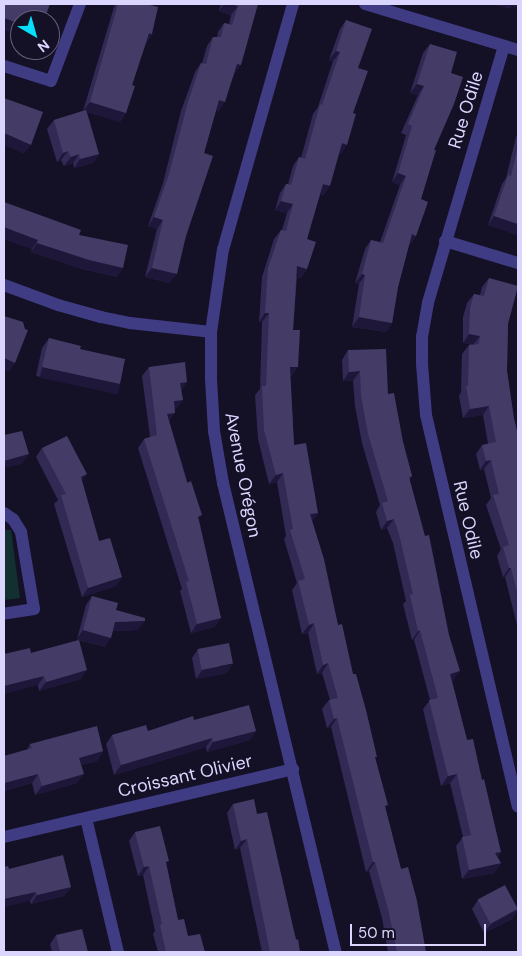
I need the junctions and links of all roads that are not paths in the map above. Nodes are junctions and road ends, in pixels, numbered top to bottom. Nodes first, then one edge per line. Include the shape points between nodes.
1 (80, 4) edge
2 (293, 4) edge
3 (365, 4) edge
4 (504, 46) junction
5 (518, 50) edge
6 (4, 66) edge
7 (445, 241) junction
8 (518, 263) edge
9 (4, 285) edge
10 (211, 332) junction
11 (4, 513) edge
12 (4, 614) edge
13 (293, 769) junction
14 (518, 806) edge
15 (86, 818) junction
16 (4, 837) edge
17 (118, 952) edge
18 (336, 952) edge

1 - 6 street via 51,81
2 - 10 street, Avenue Orégon via 223,249
3 - 4 street
4 - 5 street
4 - 7 street, Rue Odile
7 - 8 street
7 - 14 street, Rue Odile via 422,336 425,407
9 - 10 street via 102,317
10 - 13 street, Avenue Orégon via 212,396 218,454
11 - 12 street via 13,519 21,532 34,609
13 - 15 street, Croissant Olivier
13 - 18 street, Avenue Orégon
15 - 16 street, Croissant Olivier
15 - 17 street

